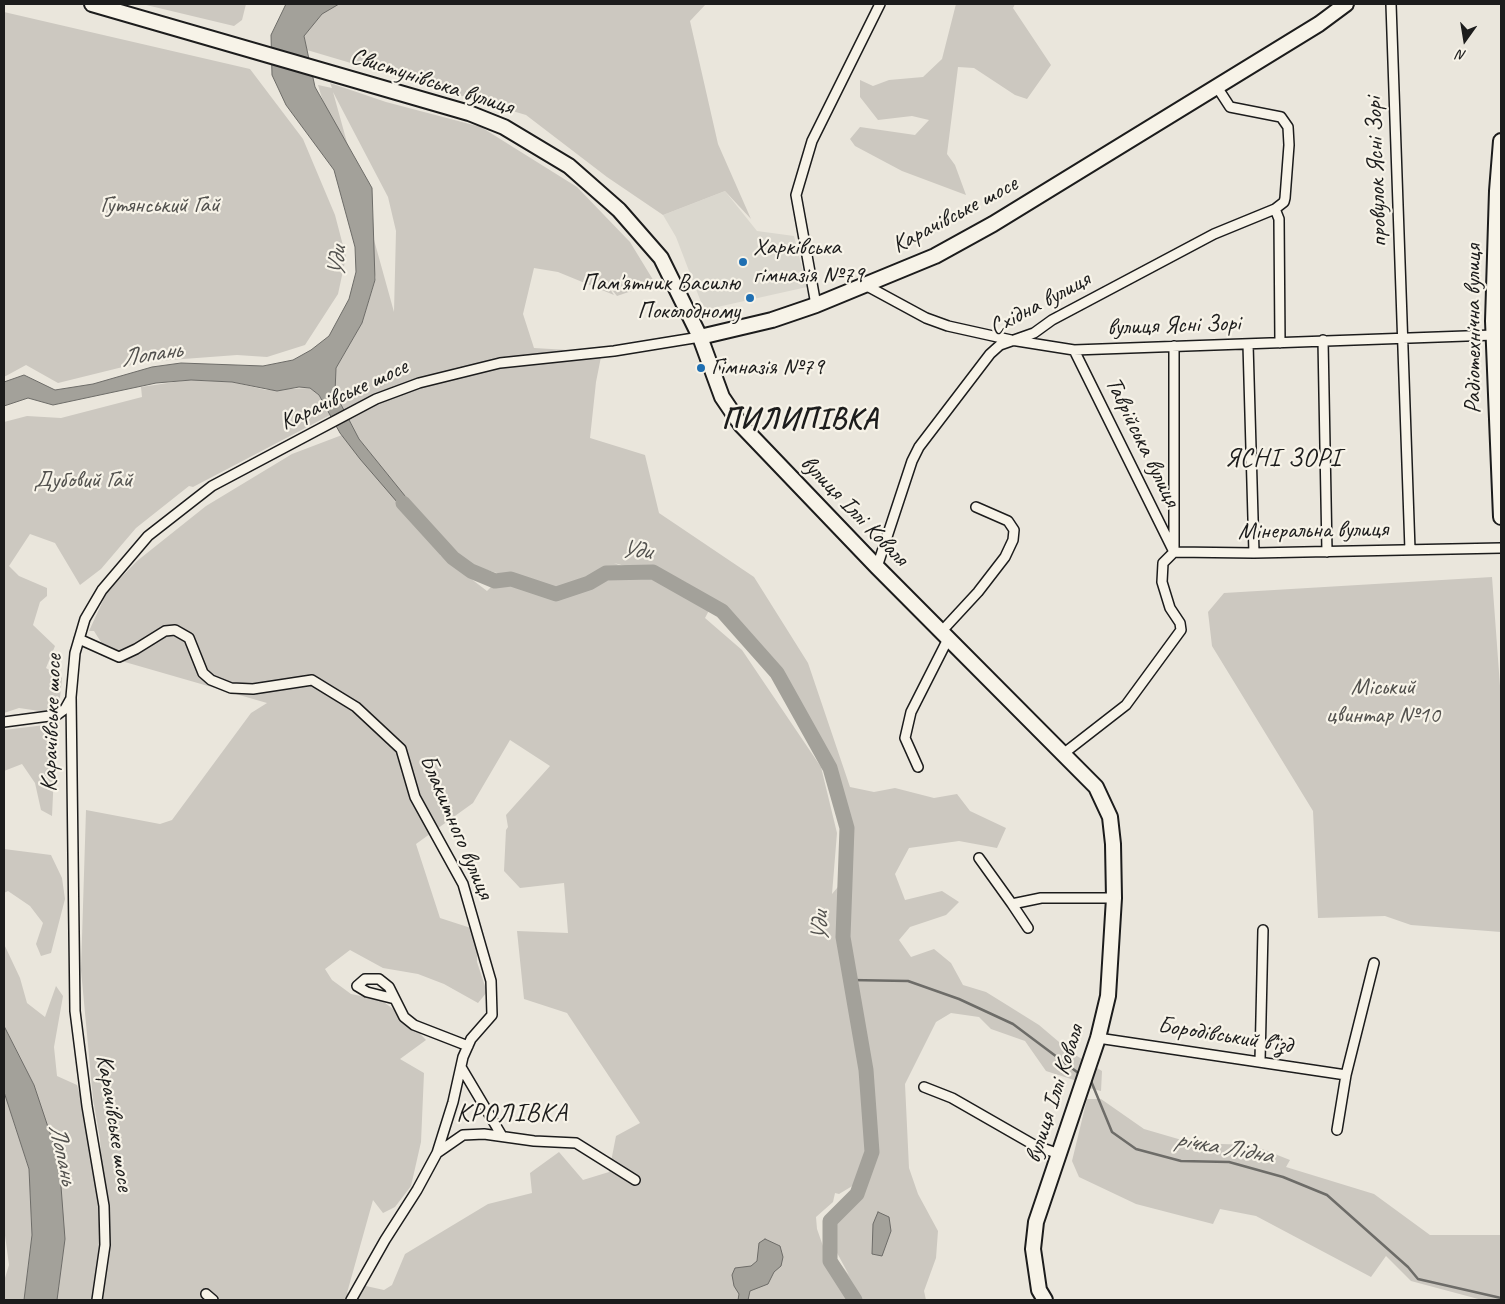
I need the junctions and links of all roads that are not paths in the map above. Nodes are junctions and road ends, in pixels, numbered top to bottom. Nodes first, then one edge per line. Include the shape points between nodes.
1 (92, 4) edge
2 (880, 4) edge
3 (1346, 4) edge
4 (1391, 4) edge
5 (1217, 87) junction
6 (1501, 141) edge
7 (1499, 191) edge
8 (1275, 209) junction
9 (867, 286) junction
10 (816, 305) junction
11 (1494, 335) junction
12 (700, 337) junction
13 (1403, 338) junction
14 (1010, 340) junction
15 (1323, 340) junction
16 (1280, 342) junction
17 (1248, 344) junction
18 (1174, 346) junction
19 (1074, 350) junction
20 (1498, 390) edge
21 (976, 507) dead end
22 (1501, 517) edge
23 (1501, 548) edge
24 (1410, 550) junction
25 (1174, 552) junction
26 (1327, 552) junction
27 (1254, 553) junction
28 (877, 567) junction
29 (945, 636) junction
30 (79, 640) junction
31 (71, 698) junction
32 (4, 722) edge
33 (1062, 754) junction
34 (918, 767) dead end
35 (979, 858) dead end
36 (1114, 898) junction
37 (1012, 904) junction
38 (1028, 928) dead end
39 (1263, 930) dead end
40 (1374, 963) dead end
41 (395, 998) dead end
42 (1098, 1038) junction
43 (468, 1046) junction
44 (1260, 1061) junction
45 (461, 1067) junction
46 (1346, 1075) junction
47 (924, 1087) dead end
48 (1337, 1130) dead end
49 (502, 1136) junction
50 (436, 1153) junction
51 (1059, 1154) junction
52 (636, 1180) dead end
53 (97, 1300) edge
54 (351, 1300) edge
55 (1045, 1300) edge

1 - 12 main road, Свистунівська вулиця via 438,103 504,126 569,166 619,210 661,258
2 - 10 street via 812,141 796,195
3 - 5 main road, Карачівське шосе
4 - 13 street, провулок Ясні Зорі
5 - 8 street via 1230,107 1286,120 1289,145 1285,198
5 - 9 main road, Карачівське шосе via 993,224 935,256
6 - 7 main road, Радіотехнічна вулиця
7 - 11 main road, Радіотехнічна вулиця
8 - 14 street, Східна вулиця via 1214,234 1034,332
8 - 16 street via 1279,220
9 - 10 main road, Карачівське шосе
9 - 14 street, вулиця Ясні Зорі via 926,318
10 - 12 main road, Карачівське шосе via 772,320
11 - 13 street, вулиця Ясні Зорі
11 - 20 main road, Радіотехнічна вулиця
12 - 28 main road, вулиця Іллі Коваля via 722,397 740,425
12 - 30 street, Карачівське шосе via 614,351 500,363 419,383 366,404 212,486 148,536 102,590 85,620
13 - 15 street, вулиця Ясні Зорі
13 - 24 street, провулок Ясні Зорі
14 - 19 street, вулиця Ясні Зорі
14 - 28 street, Східна вулиця via 990,354 919,447
15 - 16 street, вулиця Ясні Зорі
15 - 26 street
16 - 17 street, вулиця Ясні Зорі
17 - 18 street, вулиця Ясні Зорі
17 - 27 street
18 - 19 street, вулиця Ясні Зорі
18 - 25 street
19 - 25 street, Таврійська вулиця
20 - 22 main road, Радіотехнічна вулиця
21 - 29 street via 1008,521 1014,530 1013,540 1005,556
23 - 24 street, Мінеральна вулиця
24 - 26 street, Мінеральна вулиця
25 - 27 street, Мінеральна вулиця
25 - 33 street via 1163,563 1162,582 1181,630 1126,705
26 - 27 street, Мінеральна вулиця
28 - 29 main road, вулиця Іллі Коваля
29 - 33 main road, вулиця Іллі Коваля
29 - 34 street via 911,712 905,738
30 - 31 street, Карачівське шосе
30 - 43 street, Блакитного вулиця via 119,656 165,631 181,632 189,638 203,673 210,680 231,688 253,689 312,680 356,707 401,749 415,797 463,884 490,981 492,1015
31 - 32 street via 57,715
31 - 53 street, Карачівське шосе via 75,1011 104,1206 105,1245
33 - 36 main road, вулиця Іллі Коваля via 1096,787 1108,812 1113,844
35 - 37 street
36 - 37 street via 1041,898
36 - 42 main road, вулиця Іллі Коваля via 1108,996
37 - 38 street
39 - 44 street
40 - 46 street
41 - 43 street via 404,1017 414,1025
42 - 44 street, Бородівський в’їзд
42 - 51 main road, вулиця Іллі Коваля
43 - 45 street, Блакитного вулиця
44 - 46 street, Бородівський в’їзд
45 - 49 street
45 - 50 street, Блакитного вулиця
46 - 48 street
47 - 51 street via 952,1098 1034,1145
49 - 50 street via 463,1135
49 - 52 street via 576,1143
50 - 54 street, Блакитного вулиця
51 - 55 main road, вулиця Іллі Коваля via 1036,1222 1033,1249 1039,1290

